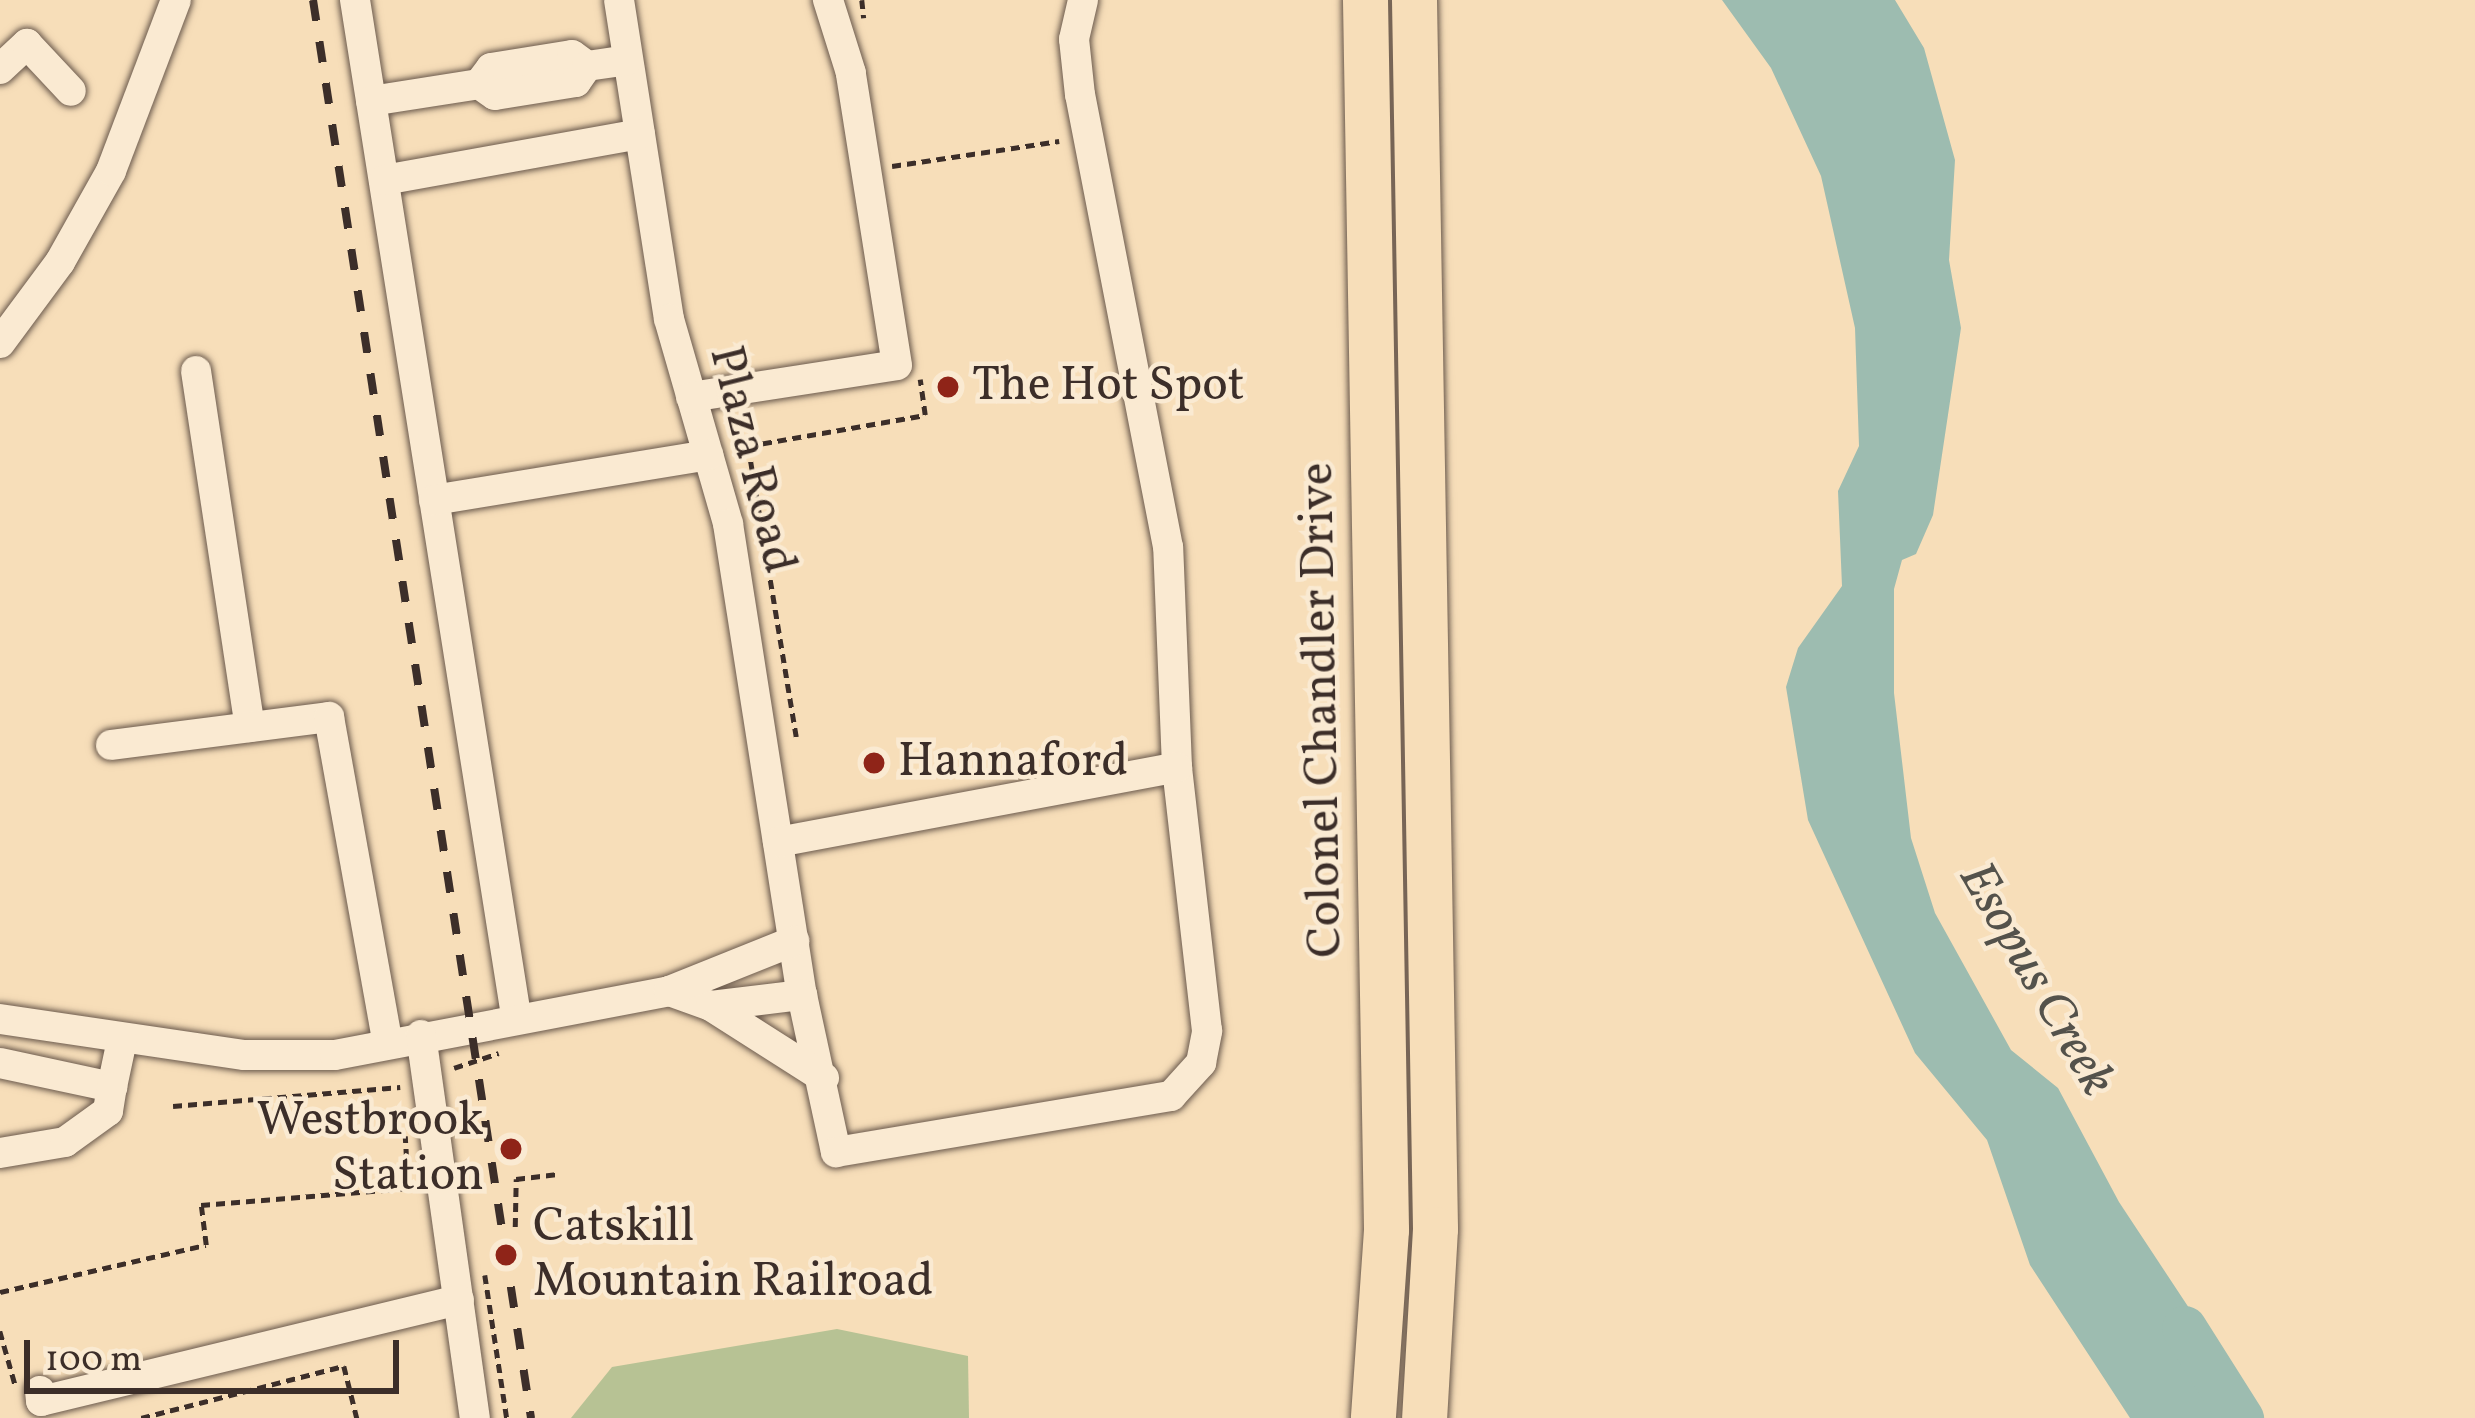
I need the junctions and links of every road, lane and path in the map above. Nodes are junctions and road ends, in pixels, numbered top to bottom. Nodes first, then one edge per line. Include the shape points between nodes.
1 (176, 0) edge
2 (355, 0) edge
3 (619, 0) edge
4 (829, 0) edge
5 (1083, 0) edge
6 (1365, 0) edge
7 (1414, 0) edge
8 (628, 60) junction
9 (0, 69) edge
10 (70, 91) dead end
11 (371, 101) junction
12 (640, 134) junction
13 (1088, 136) junction
14 (887, 167) dead end
15 (384, 180) junction
16 (0, 343) edge
17 (196, 371) dead end
18 (692, 397) junction
19 (708, 455) junction
20 (434, 500) junction
21 (250, 728) junction
22 (111, 745) dead end
23 (1177, 767) junction
24 (778, 842) junction
25 (794, 941) junction
26 (669, 991) junction
27 (802, 995) junction
28 (711, 1006) junction
29 (505, 1017) junction
30 (0, 1019) edge
31 (421, 1035) junction
32 (122, 1040) junction
33 (388, 1044) junction
34 (0, 1064) edge
35 (824, 1078) junction
36 (112, 1087) junction
37 (457, 1089) dead end
38 (173, 1106) dead end
39 (404, 1107) dead end
40 (405, 1127) dead end
41 (0, 1153) edge
42 (558, 1174) dead end
43 (515, 1227) dead end
44 (482, 1254) dead end
45 (0, 1292) edge
46 (460, 1300) junction
47 (0, 1331) edge
48 (29, 1394) joint
49 (141, 1418) edge
50 (357, 1418) edge
51 (475, 1418) edge
52 (507, 1418) edge
53 (1373, 1418) edge
54 (1424, 1418) edge

1 - 16 street via 111,171 60,262
2 - 11 street
3 - 8 street, Plaza Road
4 - 18 street via 851,73 897,365
5 - 13 street via 1074,39
6 - 53 highway, Colonel Chandler Drive via 1386,1230
7 - 54 highway via 1436,1229
8 - 11 street via 587,66 572,55 491,68 479,84
8 - 12 street, Plaza Road
9 - 10 street via 27,44
11 - 15 street
12 - 15 street
12 - 18 street, Plaza Road via 669,319
13 - 14 path
13 - 23 street via 1168,547
15 - 20 street
17 - 21 street
18 - 19 street, Plaza Road
19 - 20 street
19 - 24 street, Plaza Road via 728,524
20 - 29 street
21 - 22 street
21 - 33 street via 329,717
23 - 24 street
23 - 35 street, Plaza Road via 1208,1031 1196,1076 1171,1096 836,1151
24 - 25 street, Plaza Road
25 - 26 street
25 - 27 street, Plaza Road
26 - 28 street
26 - 29 street
27 - 28 street
27 - 35 street, Plaza Road
28 - 35 street
29 - 31 street
29 - 37 path via 500,1058 453,1066
30 - 32 street
31 - 33 street
31 - 46 street
32 - 33 street via 295,1058
32 - 36 street
34 - 36 street
36 - 41 street via 108,1111 65,1142
38 - 39 path via 403,1087
40 - 45 path via 408,1188 201,1205 206,1245
42 - 43 path via 516,1179
44 - 52 path
46 - 48 street via 41,1401
46 - 51 street
47 - 48 path
49 - 50 path via 344,1366

